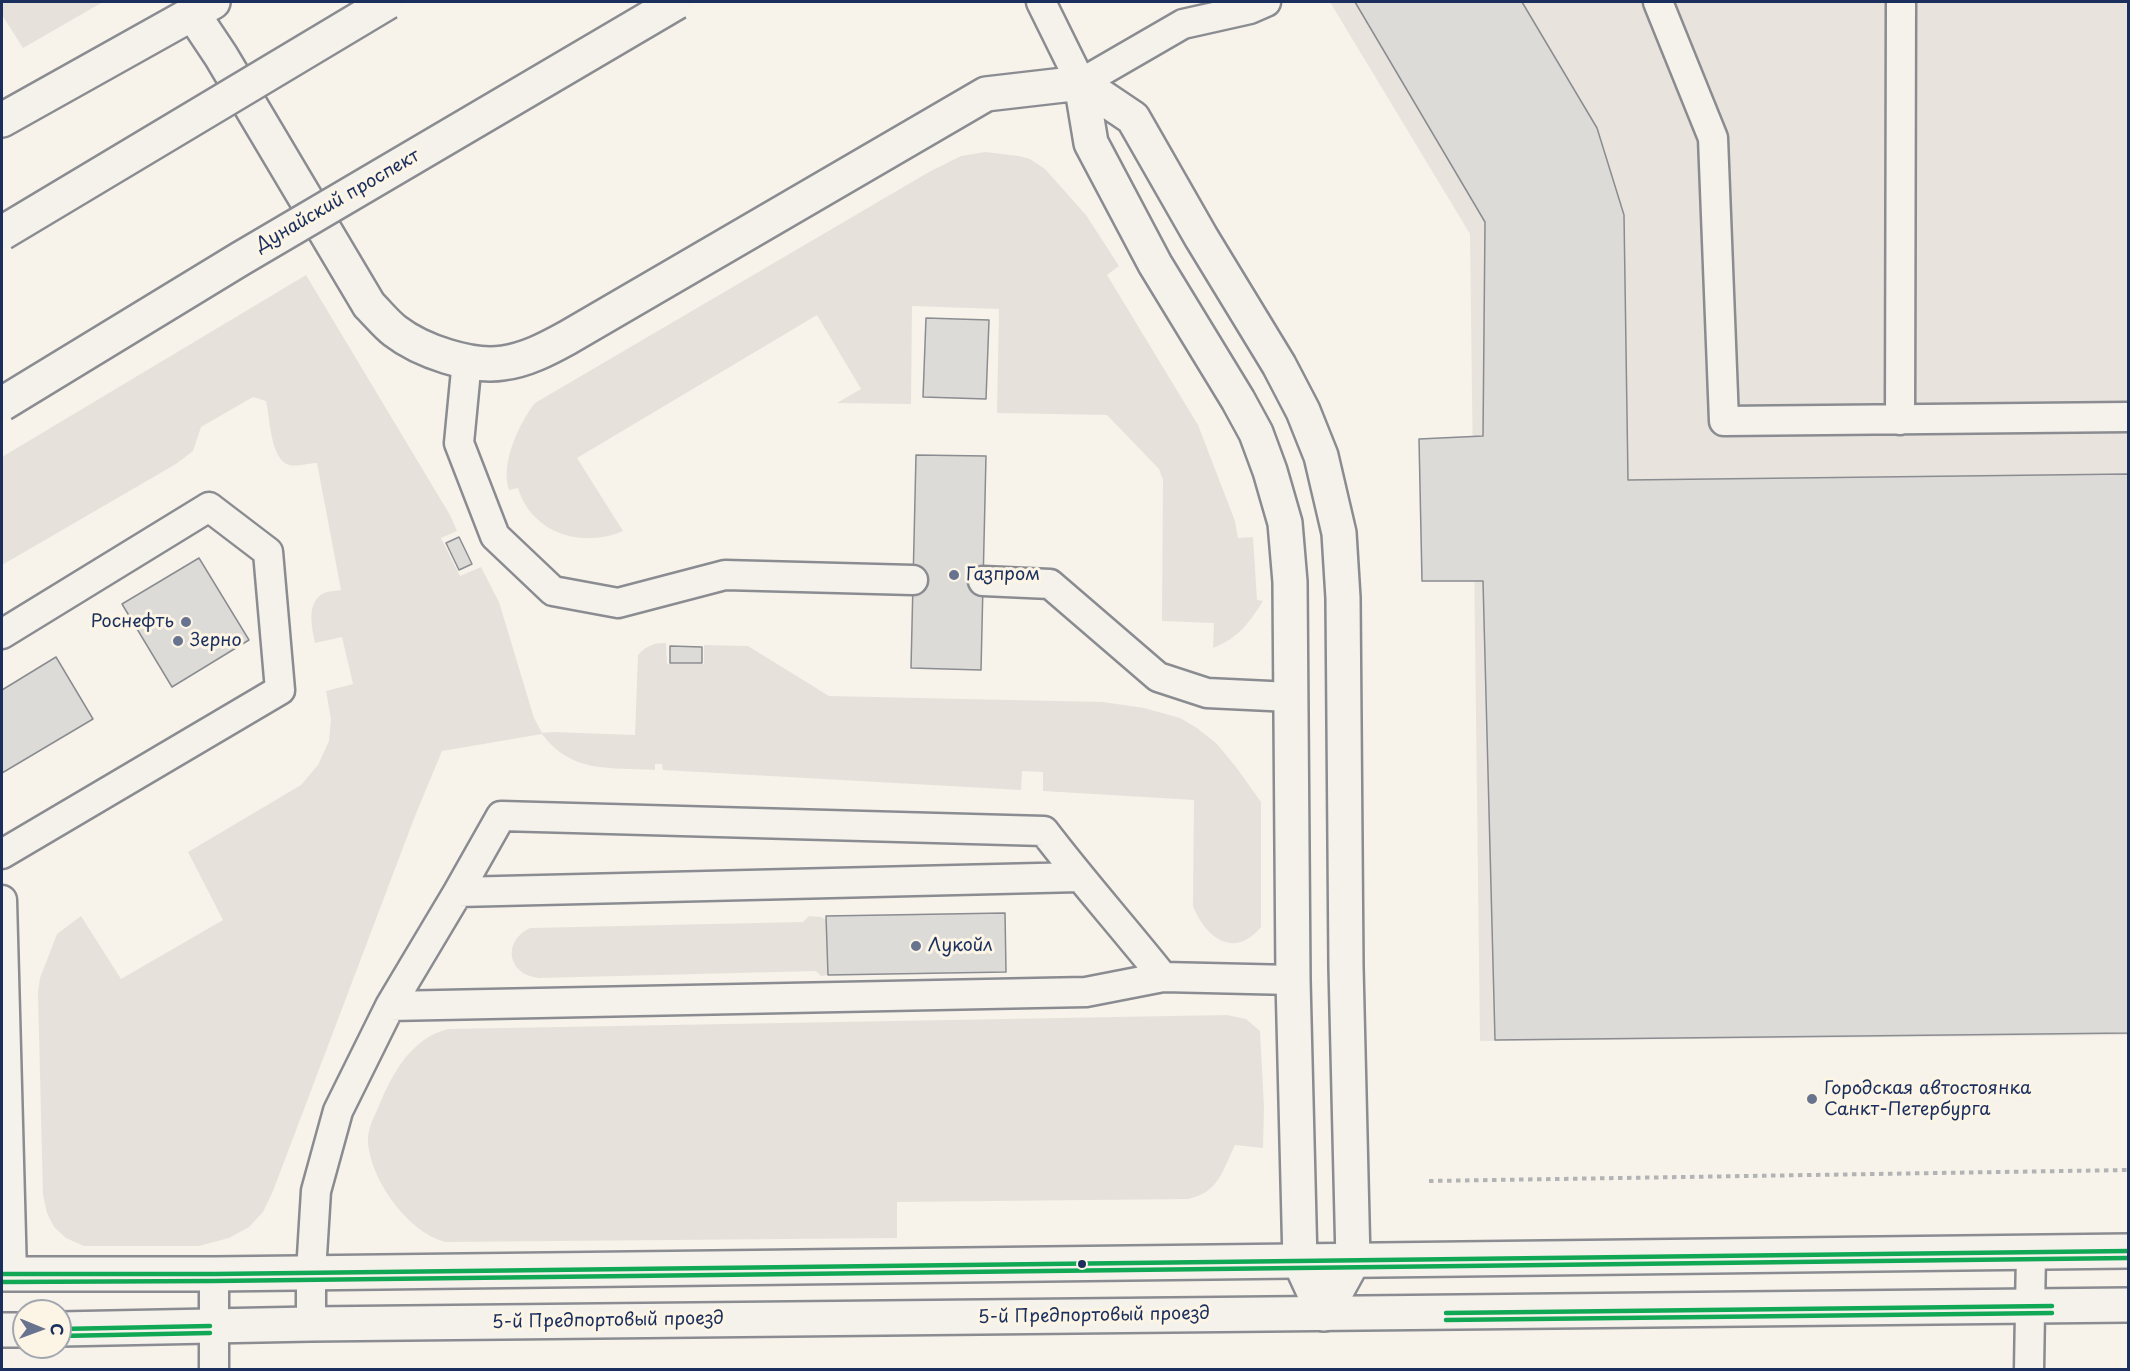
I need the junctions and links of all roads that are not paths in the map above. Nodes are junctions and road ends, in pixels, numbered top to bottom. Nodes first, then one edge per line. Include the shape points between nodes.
1 (388, 2) edge
2 (677, 2) edge
3 (1041, 2) edge
4 (1266, 2) edge
5 (1658, 2) edge
6 (1901, 2) edge
7 (203, 8) edge
8 (1191, 13) edge
9 (1081, 83) junction
10 (2, 120) edge
11 (2, 232) edge
12 (467, 360) junction
13 (2, 404) edge
14 (2128, 417) edge
15 (1900, 420) junction
16 (913, 580) dead end
17 (983, 581) dead end
18 (2, 634) edge
19 (1291, 697) junction
20 (2, 854) edge
21 (1080, 878) junction
22 (458, 892) junction
23 (2, 900) edge
24 (1163, 977) junction
25 (1293, 980) junction
26 (390, 1006) junction
27 (2128, 1251) edge
28 (2031, 1252) junction
29 (1353, 1261) junction
30 (1300, 1262) junction
31 (311, 1272) junction
32 (7, 1274) edge
33 (214, 1274) junction
34 (2128, 1305) edge
35 (2030, 1306) junction
36 (311, 1324) junction
37 (214, 1326) junction
38 (72, 1329) edge
39 (214, 1370) edge
40 (2030, 1370) edge

1 - 11 street, bridge
2 - 13 street, Дунайский проспект, bridge
3 - 9 lane
4 - 8 lane via 1250,9
5 - 15 lane via 1713,138 1724,421
6 - 15 lane
7 - 10 street
7 - 12 street via 233,76 369,305 395,331 417,344 440,355
8 - 9 lane
9 - 12 street via 986,94 567,339 535,355 504,363
9 - 19 street via 1091,143 1155,264 1238,400 1270,471 1285,523
9 - 29 street via 1133,118 1279,365 1321,456 1339,533
12 - 16 lane via 459,443 495,536 553,591 618,603 725,575
14 - 15 lane
17 - 19 lane via 1050,584 1158,677 1207,693
18 - 20 lane via 209,507 268,552 280,690
19 - 25 street
21 - 22 lane
21 - 22 lane via 1044,831 501,816
21 - 24 lane
22 - 26 lane
23 - 32 lane
24 - 25 lane
24 - 26 lane via 1086,992
25 - 30 street
26 - 31 lane via 338,1111 316,1191
27 - 28 street
28 - 29 street
28 - 35 lane
29 - 30 street
29 - 30 street via 1324,1314
30 - 31 street
31 - 33 street
31 - 36 lane
32 - 33 street
33 - 37 lane
34 - 35 street, 5-й Предпортовый проезд
35 - 36 street, 5-й Предпортовый проезд
35 - 40 lane
36 - 37 street, 5-й Предпортовый проезд
37 - 38 street, 5-й Предпортовый проезд
37 - 39 lane

